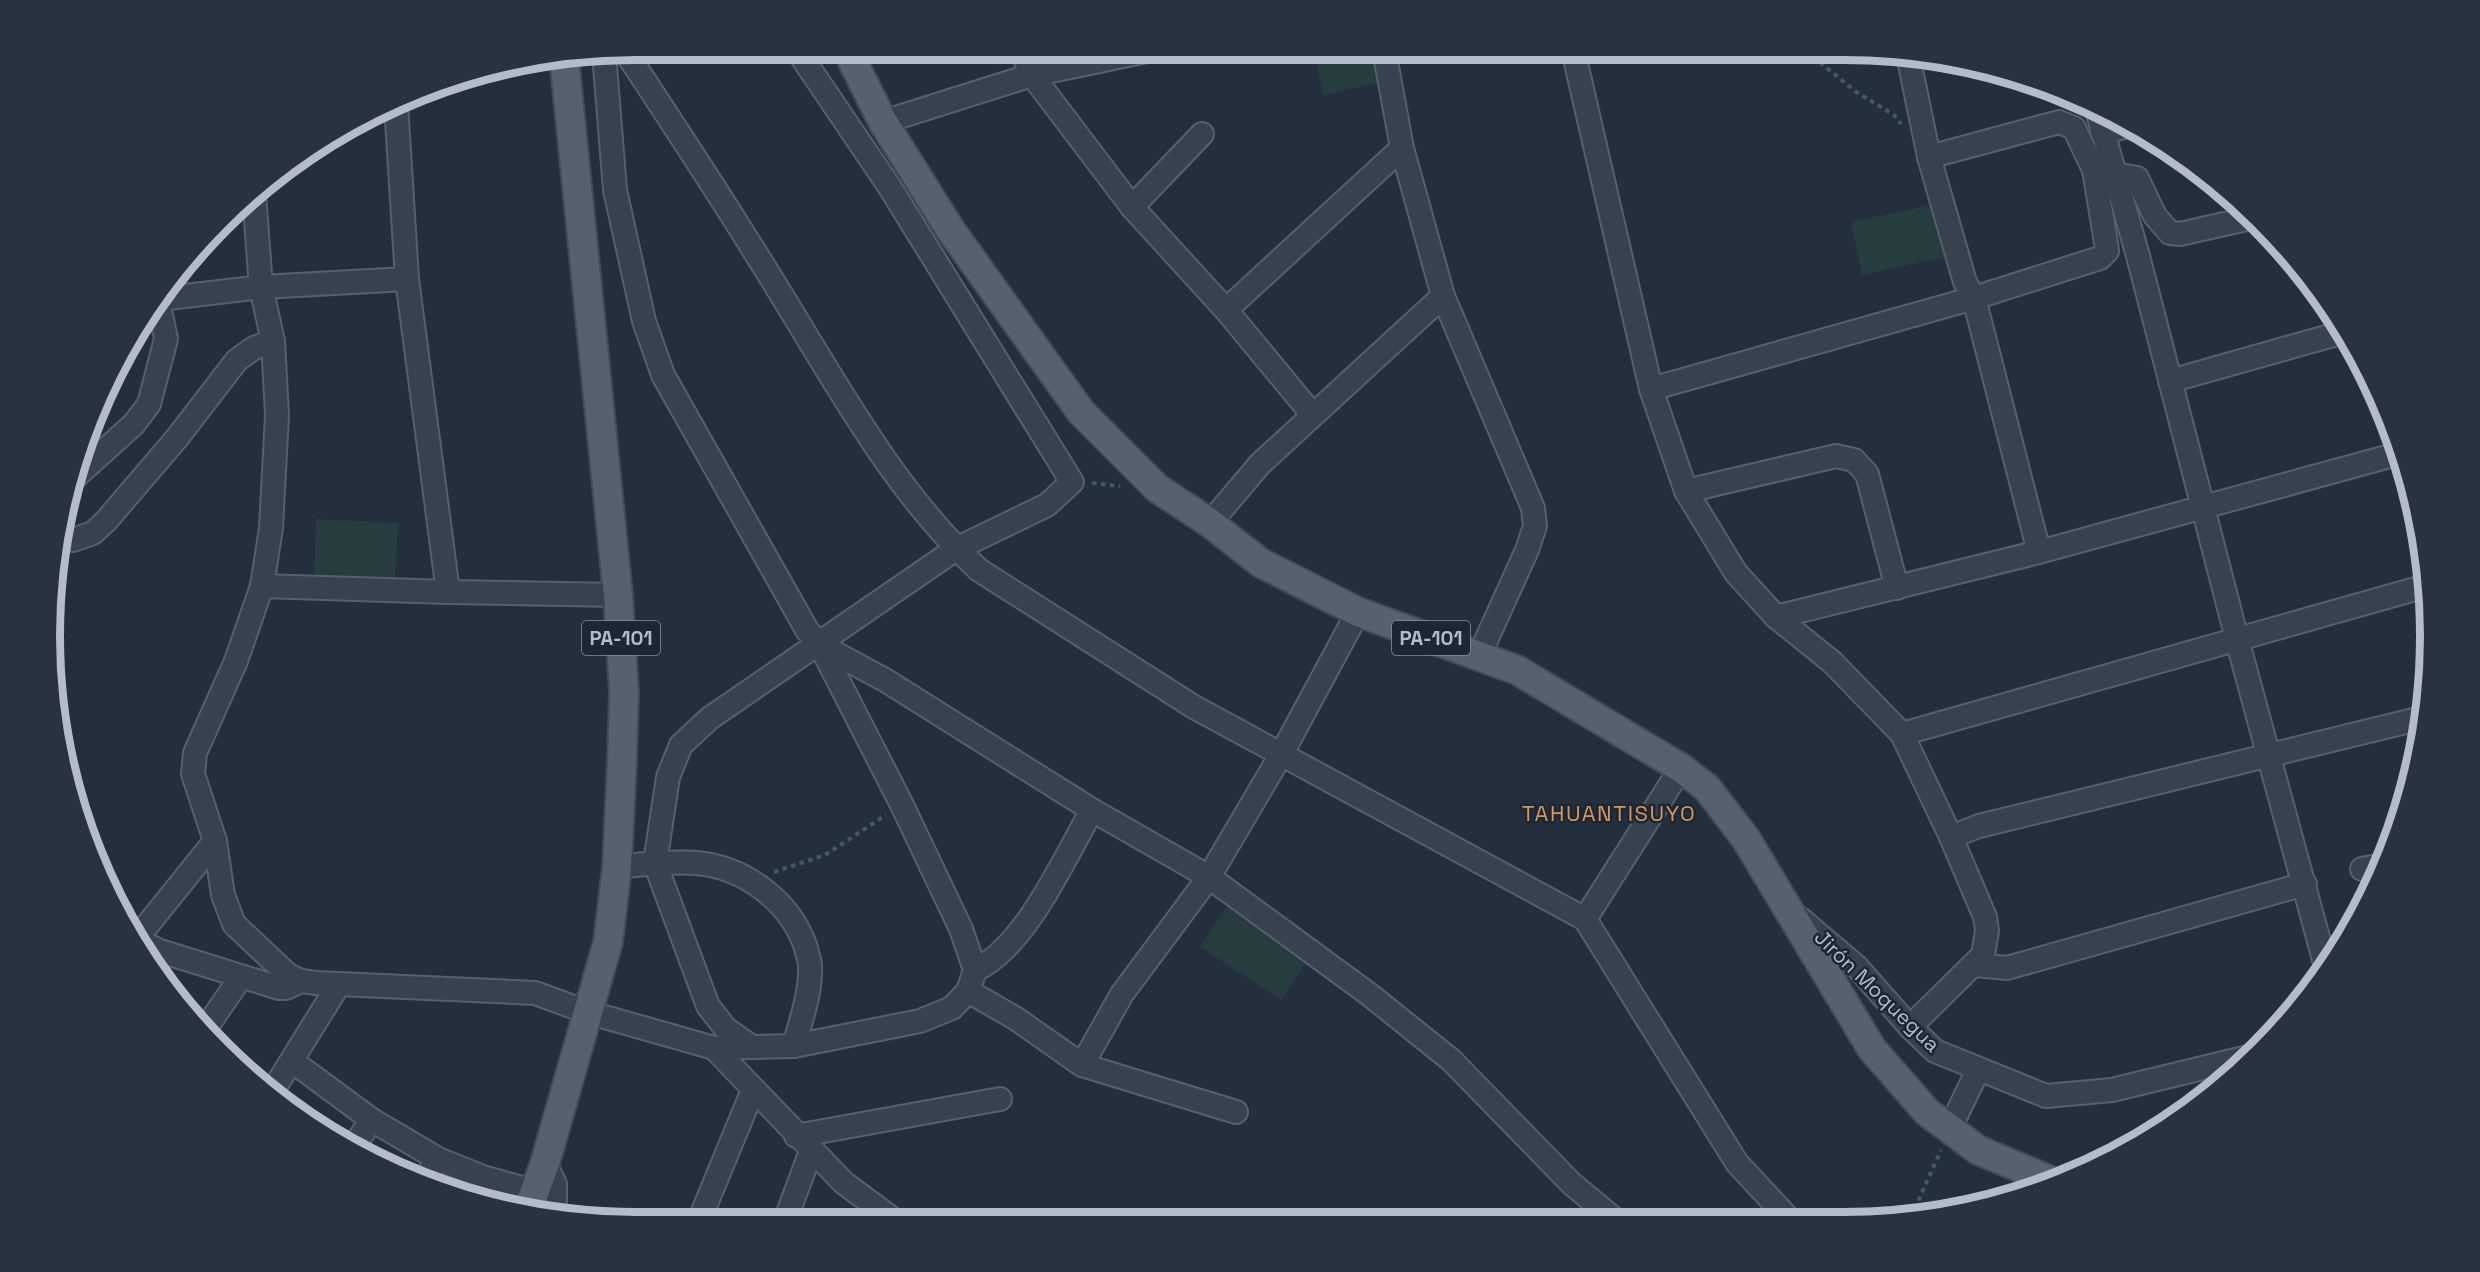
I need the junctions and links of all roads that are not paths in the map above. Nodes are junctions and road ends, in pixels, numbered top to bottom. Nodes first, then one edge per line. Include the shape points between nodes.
1 (631, 60) edge
2 (804, 60) edge
3 (852, 60) edge
4 (1025, 60) edge
5 (1104, 60) edge
6 (1386, 60) edge
7 (1575, 60) edge
8 (605, 61) edge
9 (1910, 64) edge
10 (565, 65) edge
11 (1032, 75) junction
12 (397, 112) edge
13 (2099, 119) edge
14 (883, 122) junction
15 (2117, 129) edge
16 (2102, 132) junction
17 (1202, 134) dead end
18 (1402, 148) junction
19 (1929, 157) junction
20 (2104, 172) junction
21 (255, 204) edge
22 (1132, 207) junction
23 (2242, 220) edge
24 (408, 279) junction
25 (261, 287) junction
26 (1443, 296) junction
27 (170, 298) edge
28 (1974, 298) junction
29 (161, 310) edge
30 (1226, 310) junction
31 (2335, 335) edge
32 (273, 341) junction
33 (2170, 381) junction
34 (1651, 389) junction
35 (1312, 414) junction
36 (2390, 456) edge
37 (86, 467) edge
38 (1686, 491) junction
39 (2202, 507) junction
40 (1210, 524) junction
41 (69, 538) edge
42 (956, 549) junction
43 (2039, 552) junction
44 (262, 586) junction
45 (1898, 588) junction
46 (2418, 588) edge
47 (448, 592) junction
48 (618, 595) junction
49 (1358, 612) junction
50 (1776, 617) junction
51 (2237, 639) junction
52 (820, 645) junction
53 (1479, 656) junction
54 (2414, 720) edge
55 (1902, 734) junction
56 (1282, 753) junction
57 (2268, 757) junction
58 (1681, 768) junction
59 (1092, 810) junction
60 (1951, 837) junction
61 (215, 841) junction
62 (655, 863) junction
63 (617, 867) junction
64 (1209, 877) junction
65 (2305, 884) junction
66 (1792, 912) junction
67 (1585, 919) junction
68 (143, 934) edge
69 (151, 947) edge
70 (2323, 956) edge
71 (1976, 965) junction
72 (241, 977) junction
73 (301, 981) junction
74 (972, 981) junction
75 (339, 984) junction
76 (587, 1012) junction
77 (210, 1023) edge
78 (1910, 1027) junction
79 (794, 1046) junction
80 (752, 1047) junction
81 (714, 1048) junction
82 (292, 1061) junction
83 (2233, 1061) edge
84 (1082, 1065) junction
85 (1978, 1070) junction
86 (276, 1086) edge
87 (753, 1090) junction
88 (1000, 1099) dead end
89 (1236, 1112) dead end
90 (372, 1120) junction
91 (1949, 1130) junction
92 (358, 1140) edge
93 (803, 1143) junction
94 (438, 1159) junction
95 (545, 1163) junction
96 (429, 1173) edge
97 (2041, 1177) edge
98 (532, 1201) edge
99 (555, 1206) edge
100 (703, 1212) edge
101 (787, 1212) edge
102 (876, 1212) edge
103 (1606, 1212) edge
104 (1782, 1212) edge

1 - 42 street via 748,240 876,449 907,493
2 - 42 street via 889,186 1072,482 1047,505
3 - 14 main road, PA-101
4 - 11 street
5 - 11 street
6 - 18 street
7 - 34 street
8 - 52 street via 615,190 644,321 663,375 807,630
9 - 19 street
10 - 48 main road, PA-101
11 - 14 street
11 - 22 street
12 - 24 street
13 - 16 street
14 - 40 main road, PA-101 via 950,229 1081,412 1157,488
15 - 16 street
16 - 20 street
17 - 22 street
18 - 26 street
18 - 30 street
19 - 20 street via 2059,122 2074,128
19 - 28 street via 1965,282
20 - 23 street via 2137,178 2155,216 2170,233
20 - 28 street via 2106,243 2100,258
20 - 33 street
21 - 25 street
22 - 30 street
24 - 25 street
24 - 47 street
25 - 27 street
25 - 32 street
26 - 35 street
26 - 53 street via 1533,508 1535,526
28 - 34 street
28 - 43 street
29 - 37 street via 166,339 149,404 134,424
30 - 35 street
31 - 33 street
32 - 41 street via 237,360 106,521 93,533
32 - 44 street via 277,415 271,528
33 - 39 street
34 - 38 street
35 - 40 street via 1260,464
36 - 39 street
38 - 45 street via 1836,456 1854,459 1867,474
38 - 50 street via 1736,573
39 - 43 street
39 - 51 street
40 - 49 main road, PA-101 via 1261,563
42 - 52 street
42 - 56 street via 979,570 1194,707
43 - 45 street
44 - 47 street
44 - 61 street via 236,661 195,753 193,774
45 - 50 street
46 - 51 street
47 - 48 street
48 - 63 main road, PA-101 via 624,693
49 - 53 main road, PA-101
49 - 56 street
50 - 55 street via 1832,662
51 - 55 street
51 - 57 street
52 - 59 street via 885,680
52 - 62 street via 710,718 681,745 668,777
52 - 74 street via 961,929
53 - 58 main road, PA-101 via 1517,670
54 - 57 street
55 - 60 street
56 - 64 street
56 - 67 street
57 - 60 street via 1978,826
57 - 65 street
58 - 66 main road, PA-101 via 1707,788 1746,839
58 - 67 street
59 - 64 street
59 - 74 street via 1022,932
60 - 71 street via 1985,917 1986,943
61 - 68 street
61 - 73 street via 223,895 234,924 273,964
62 - 63 street
62 - 79 street via 698,863 741,877 768,892 791,915 811,964
62 - 80 street via 708,1006 726,1029
63 - 76 main road, PA-101 via 608,942
64 - 84 street via 1122,994
64 - 103 street via 1370,994 1451,1060 1572,1184
65 - 70 street
65 - 71 street via 2007,968
66 - 78 street, Jirón Moquegua via 1857,967
66 - 91 main road, PA-101 via 1872,1049 1927,1112
67 - 104 street via 1737,1163
69 - 72 street
71 - 78 street via 1948,987
72 - 73 street via 279,988
72 - 77 street
73 - 75 street
74 - 79 street via 952,1008 920,1022
74 - 84 street via 1015,1018
75 - 76 street via 536,993
75 - 82 street
76 - 81 street
76 - 95 main road, PA-101
78 - 85 street, Jirón Moquegua via 1935,1051
79 - 80 street
80 - 81 street
81 - 87 street
82 - 86 street
82 - 90 street
83 - 85 street, Jirón Moquegua via 2112,1090 2046,1096
84 - 89 street
85 - 91 street
87 - 93 street
87 - 100 street
88 - 93 street
90 - 92 street
90 - 94 street
91 - 97 main road, PA-101 via 1978,1150
93 - 101 street
93 - 102 street
94 - 96 street
94 - 98 street
95 - 98 main road, PA-101
95 - 99 street via 555,1184

